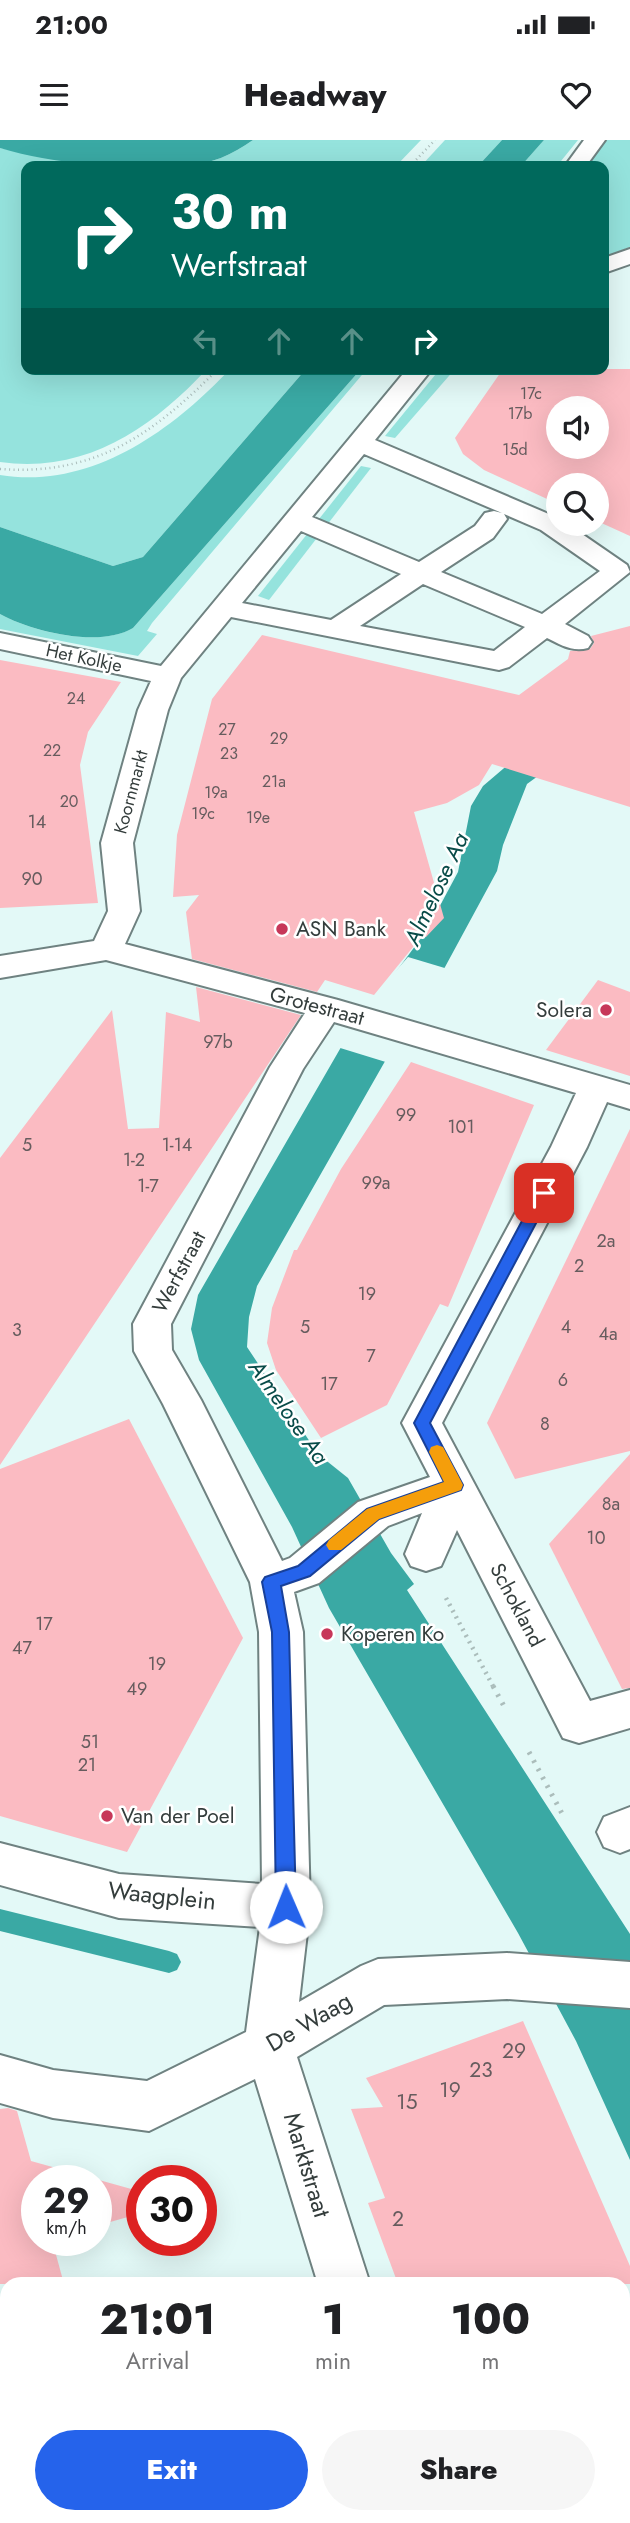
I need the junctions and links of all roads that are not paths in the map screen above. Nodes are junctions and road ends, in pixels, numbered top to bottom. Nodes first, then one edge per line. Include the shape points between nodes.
1 (595, 140) edge
2 (579, 161) edge
3 (630, 256) edge
4 (609, 264) edge
5 (415, 375) edge
6 (359, 443) junction
7 (296, 520) junction
8 (494, 520) dead end
9 (420, 573) junction
10 (225, 608) junction
11 (546, 626) junction
12 (336, 629) junction
13 (0, 640) edge
14 (578, 642) dead end
15 (168, 676) junction
16 (106, 948) junction
17 (0, 967) edge
18 (341, 1012) junction
19 (596, 1087) junction
20 (630, 1097) edge
21 (455, 1485) junction
22 (426, 1554) dead end
23 (287, 1576) junction
24 (630, 1709) edge
25 (0, 1864) edge
26 (286, 1907) junction
27 (630, 1985) edge
28 (269, 2046) junction
29 (0, 2080) edge
30 (342, 2277) edge

1 - 2 street
3 - 4 street
5 - 6 street, Koornmarkt
6 - 7 street, Koornmarkt
6 - 11 street via 550,524 617,571
7 - 9 street
7 - 10 street, Koornmarkt
8 - 9 street
9 - 11 street
9 - 12 street
10 - 12 street
10 - 15 street, Koornmarkt
11 - 12 street via 499,661
11 - 14 street
13 - 15 street, Het Kolkje
15 - 16 street, Koornmarkt via 153,709 117,844 124,911
16 - 17 street, Grotestraat
16 - 18 street, Grotestraat
18 - 19 street, Grotestraat
18 - 23 street, Werfstraat via 287,1067 152,1324 153,1351
19 - 20 street, Grotestraat
19 - 21 street, Schokland via 569,1147 422,1423
21 - 22 street
21 - 23 street via 373,1514
21 - 24 street, Schokland via 579,1724
23 - 26 street, Werfstraat via 281,1632
25 - 26 street, Waagplein via 118,1896
26 - 28 street, Werfstraat
27 - 28 street, De Waag via 507,1976 378,1982
28 - 29 street, De Waag via 149,2106 53,2094
28 - 30 street, Marktstraat

